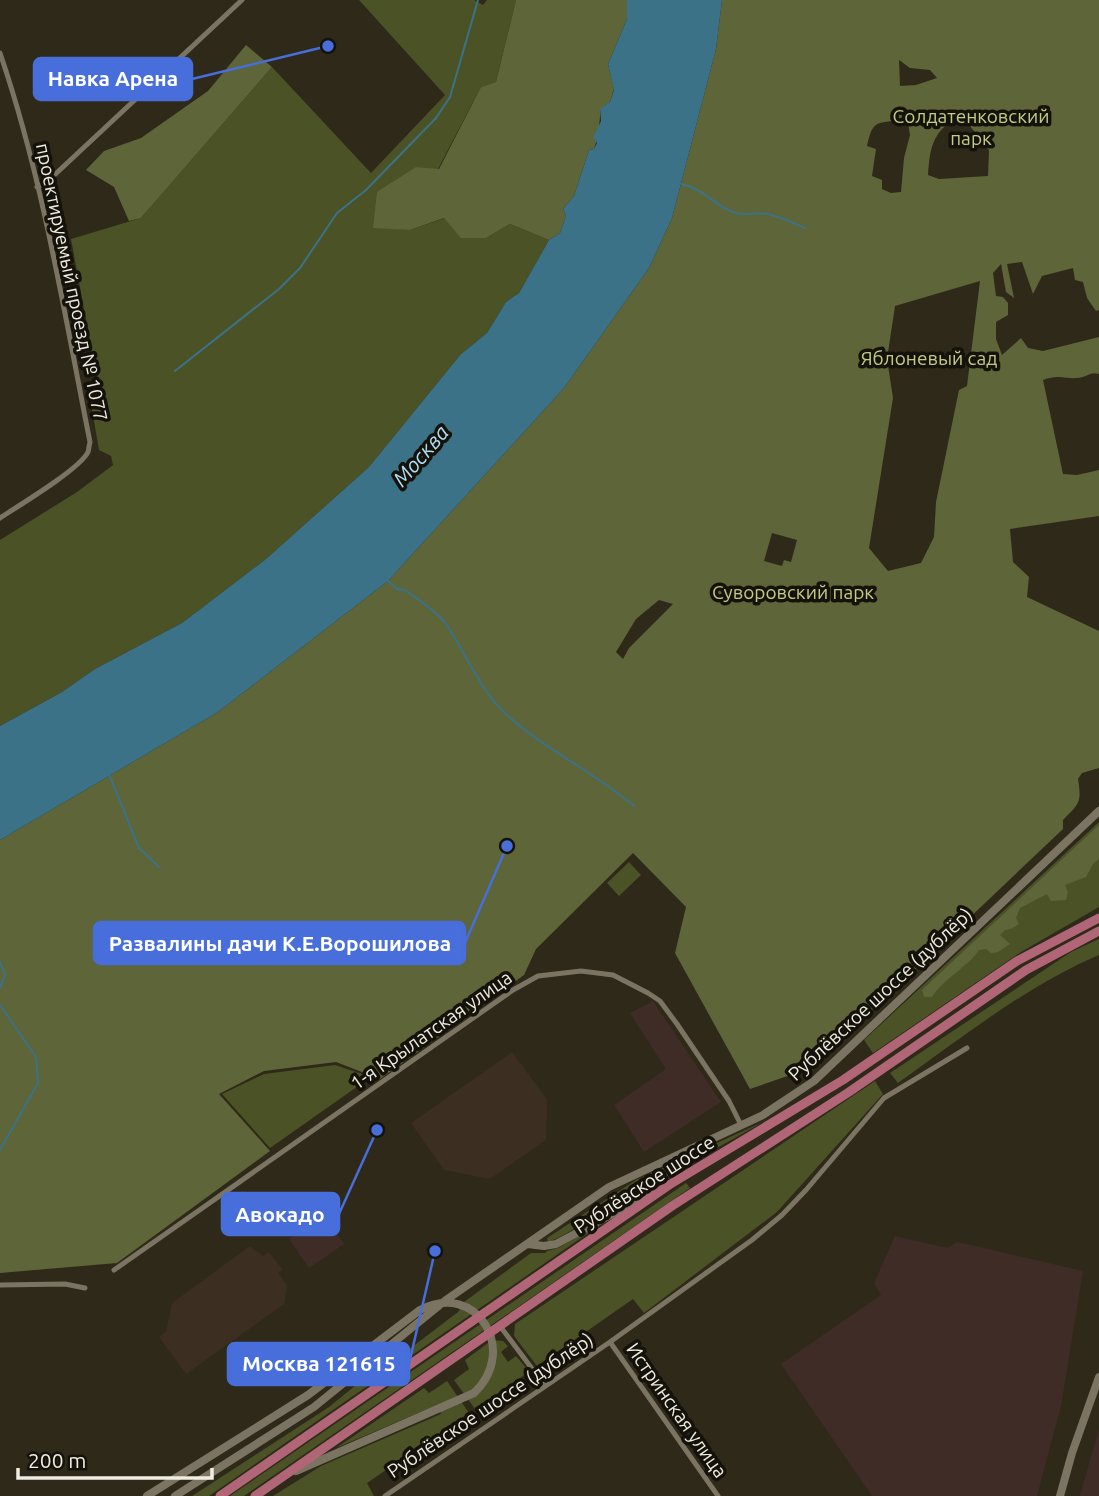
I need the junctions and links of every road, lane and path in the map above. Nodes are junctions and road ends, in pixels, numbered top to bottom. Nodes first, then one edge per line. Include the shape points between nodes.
1 (242, 0) edge
2 (0, 53) edge
3 (37, 187) junction
4 (0, 518) edge
5 (1099, 811) edge
6 (1099, 918) edge
7 (1099, 931) edge
8 (967, 1048) dead end
9 (741, 1125) junction
10 (669, 1185) junction
11 (528, 1244) junction
12 (114, 1270) dead end
13 (0, 1285) edge
14 (85, 1288) dead end
15 (499, 1326) junction
16 (610, 1342) junction
17 (1099, 1377) edge
18 (545, 1386) junction
19 (285, 1476) junction
20 (147, 1496) edge
21 (175, 1496) edge
22 (220, 1496) edge
23 (255, 1496) edge
24 (385, 1496) edge
25 (718, 1496) edge
26 (1060, 1496) edge

1 - 3 street
2 - 3 street, проектируемый проезд № 1077
3 - 4 street, проектируемый проезд № 1077 via 90,442 80,461 54,483
5 - 9 main road, Рублёвское шоссе (дублёр) via 814,1081
6 - 10 main road, Рублёвское шоссе via 1017,961 843,1080
7 - 15 main road, Рублёвское шоссе via 1026,970
8 - 16 street, Рублёвское шоссе (дублёр) via 884,1098 782,1215
9 - 11 main road, Рублёвское шоссе (дублёр) via 619,1181
9 - 12 street, 1-я Крылатская улица via 660,1001 613,975 581,971 538,976
10 - 11 main road via 556,1244
10 - 22 main road, Рублёвское шоссе
11 - 21 main road, Рублёвское шоссе (дублёр) via 446,1300 314,1407
13 - 14 street
15 - 18 street
15 - 19 main road, Рублёвское шоссе
16 - 18 street, Рублёвское шоссе (дублёр)
16 - 25 street, Истринская улица
17 - 26 main road
18 - 24 street, Рублёвское шоссе (дублёр)
19 - 20 main road via 464,1399 482,1386 494,1354 480,1317 466,1307 445,1303 420,1310 308,1395
19 - 23 main road, Рублёвское шоссе

